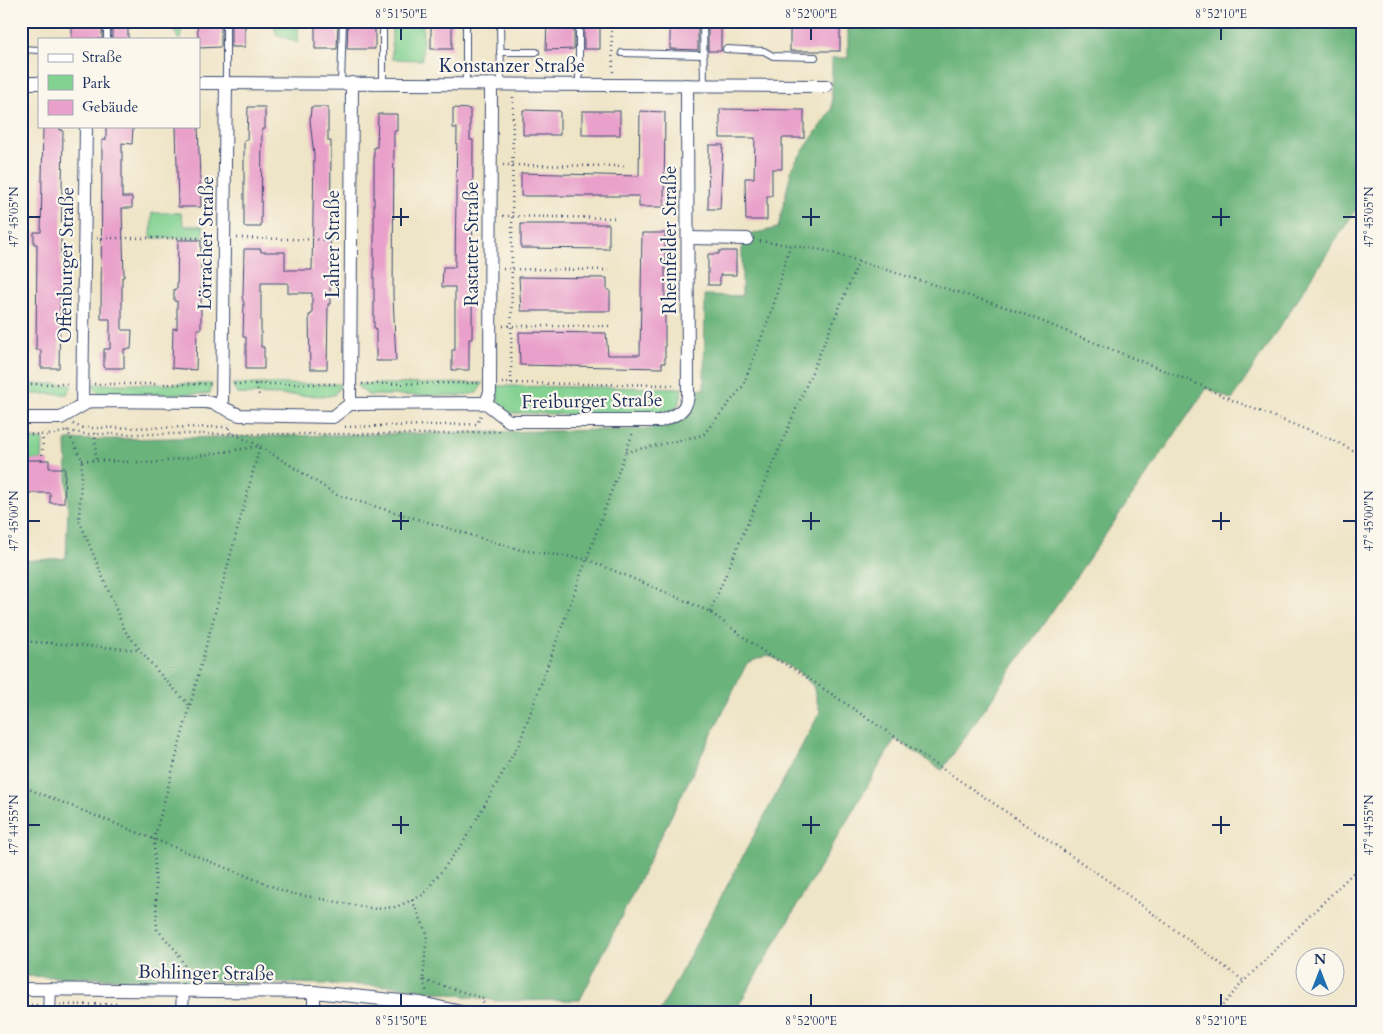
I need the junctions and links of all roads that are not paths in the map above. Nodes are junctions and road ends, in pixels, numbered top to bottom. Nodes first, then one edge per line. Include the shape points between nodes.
1 (107, 21) edge
2 (226, 21) edge
3 (343, 21) edge
4 (383, 21) edge
5 (466, 21) edge
6 (500, 21) edge
7 (579, 21) edge
8 (703, 21) edge
9 (107, 38) edge
10 (21, 49) edge
11 (726, 49) dead end
12 (38, 50) edge
13 (500, 52) junction
14 (536, 52) dead end
15 (622, 53) dead end
16 (704, 55) junction
17 (815, 57) dead end
18 (21, 83) edge
19 (38, 83) edge
20 (200, 83) edge
21 (226, 83) junction
22 (346, 83) junction
23 (383, 84) junction
24 (466, 84) junction
25 (502, 84) junction
26 (579, 84) junction
27 (687, 85) junction
28 (704, 85) junction
29 (826, 86) dead end
30 (86, 128) edge
31 (688, 238) junction
32 (747, 239) road end
33 (688, 395) joint
34 (486, 403) junction
35 (350, 404) junction
36 (82, 405) junction
37 (226, 408) junction
38 (21, 418) edge
39 (21, 989) edge
40 (50, 989) junction
41 (189, 990) junction
42 (314, 992) junction
43 (49, 1013) edge
44 (182, 1013) edge
45 (314, 1013) edge
46 (465, 1013) edge

1 - 9 lane
2 - 21 lane
3 - 22 lane
4 - 23 lane
5 - 24 lane
6 - 13 lane
7 - 26 lane
8 - 16 lane
10 - 12 lane
11 - 17 lane via 764,51 773,56
13 - 14 lane
13 - 25 lane
15 - 16 lane
16 - 28 lane
18 - 19 street
20 - 21 street, Konstanzer Straße
21 - 22 street, Konstanzer Straße
21 - 37 street, Lörracher Straße
22 - 23 street, Konstanzer Straße
22 - 35 street, Lahrer Straße
23 - 24 street, Konstanzer Straße
24 - 25 street, Konstanzer Straße
25 - 26 street, Konstanzer Straße
25 - 34 street, Rastatter Straße via 490,165 490,392
26 - 27 street, Konstanzer Straße
27 - 28 street, Konstanzer Straße
27 - 31 street, Rheinfelder Straße
28 - 29 street, Konstanzer Straße
30 - 36 street, Offenburger Straße
31 - 32 street
31 - 33 street, Rheinfelder Straße
33 - 34 street, Freiburger Straße via 688,404 678,415 660,422 509,421
34 - 35 street
35 - 37 street via 333,417 240,415
36 - 37 street via 90,401 206,402
36 - 38 street via 61,418
39 - 40 street, Bohlinger Straße
40 - 41 street, Bohlinger Straße
40 - 43 street
41 - 42 street, Bohlinger Straße
41 - 44 street
42 - 45 street
42 - 46 street, Bohlinger Straße via 390,999

